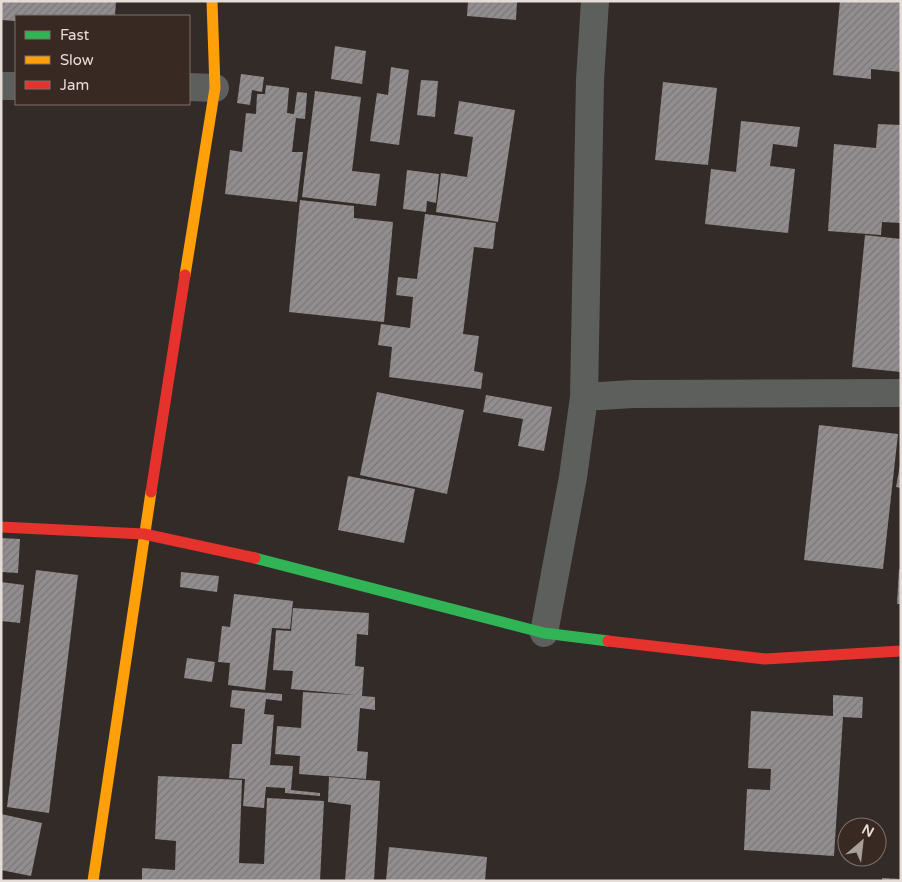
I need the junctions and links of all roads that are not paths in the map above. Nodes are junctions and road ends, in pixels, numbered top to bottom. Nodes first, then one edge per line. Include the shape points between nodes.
1 (212, 1) edge
2 (595, 1) edge
3 (1, 86) edge
4 (15, 86) edge
5 (202, 88) edge
6 (901, 394) edge
7 (584, 397) junction
8 (1, 527) edge
9 (144, 534) junction
10 (544, 633) junction
11 (901, 651) edge
12 (93, 881) edge

1 - 5 street
2 - 7 street via 590,80
3 - 4 street
5 - 9 street
6 - 7 street via 633,394
7 - 10 street via 573,477
8 - 9 street
9 - 10 street via 280,563
9 - 12 street
10 - 11 street via 765,659

